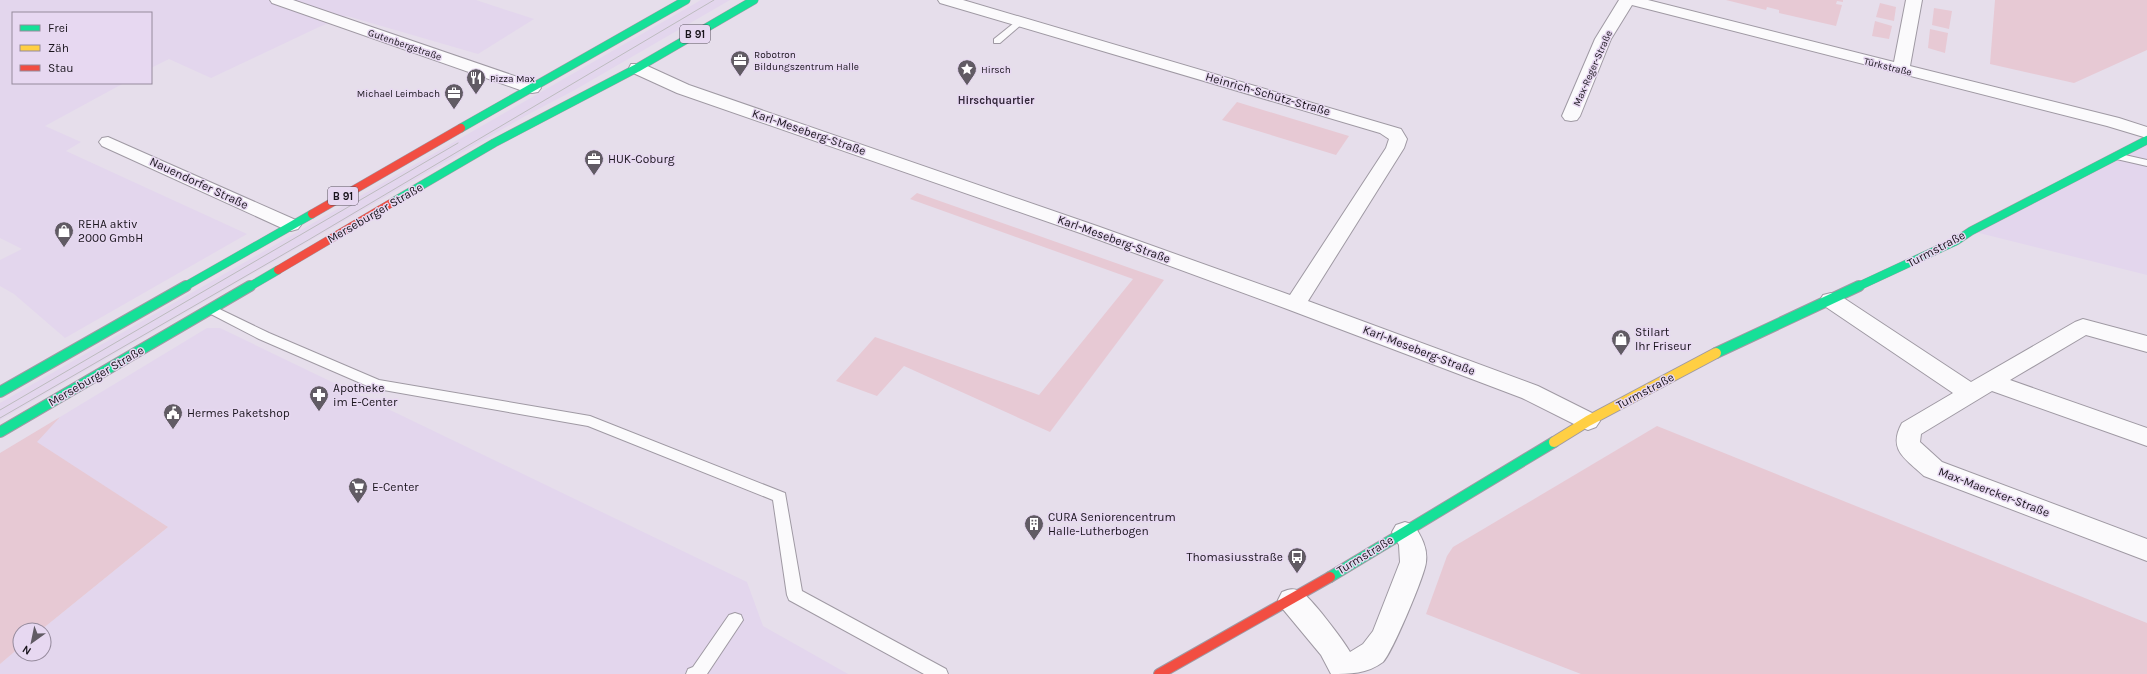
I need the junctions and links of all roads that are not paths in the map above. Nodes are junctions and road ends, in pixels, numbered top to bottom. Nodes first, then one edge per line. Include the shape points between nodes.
1 (278, 0) edge
2 (686, 0) edge
3 (754, 0) edge
4 (946, 0) edge
5 (1914, 0) edge
6 (1636, 1) edge
7 (1019, 22) junction
8 (998, 41) dead end
9 (637, 68) junction
10 (1902, 69) junction
11 (532, 88) junction
12 (1571, 116) dead end
13 (2147, 133) edge
14 (2147, 140) edge
15 (108, 142) dead end
16 (2116, 156) junction
17 (2147, 163) edge
18 (291, 225) junction
19 (1831, 300) junction
20 (1295, 304) junction
21 (211, 309) junction
22 (2147, 344) edge
23 (1980, 388) junction
24 (0, 392) edge
25 (1588, 421) junction
26 (0, 432) edge
27 (2147, 437) edge
28 (1405, 532) junction
29 (2147, 550) edge
30 (1292, 600) junction
31 (735, 620) dead end
32 (1345, 672) edge
33 (694, 674) edge
34 (940, 674) edge
35 (1159, 674) edge

1 - 11 street, Gutenbergstraße
2 - 11 main road, B 91
3 - 9 main road, Merseburger Straße / B 91
4 - 7 street, Heinrich-Schütz-Straße
5 - 10 street
6 - 10 street, Türkstraße
6 - 12 street, Max-Reger-Straße via 1603,39
7 - 8 lane
7 - 20 street, Heinrich-Schütz-Straße via 1395,133 1398,139 1395,148
9 - 20 street, Karl-Meseberg-Straße via 683,89
9 - 21 main road, Merseburger Straße / B 91 via 520,129
10 - 13 street, Türkstraße via 2113,122
11 - 18 main road, B 91
14 - 16 main road, Turmstraße
15 - 18 street, Nauendorfer Straße
16 - 17 lane
16 - 19 main road, Turmstraße via 1956,240
18 - 24 main road, B 91
19 - 23 street
19 - 25 main road, Turmstraße via 1706,358
20 - 25 street, Karl-Meseberg-Straße via 1534,394
21 - 26 main road, Merseburger Straße / B 91
21 - 34 lane via 264,336 377,385 590,421 780,497 795,596
22 - 23 street, Max-Maercker-Straße via 2083,327
23 - 27 street
23 - 29 street, Max-Maercker-Straße via 1910,429 1907,445 1933,469
25 - 28 main road, Turmstraße
28 - 30 main road, Turmstraße
28 - 32 street via 1412,546 1413,562 1384,637 1373,653
30 - 32 street via 1334,650
30 - 35 main road, Turmstraße
31 - 33 lane via 699,672

